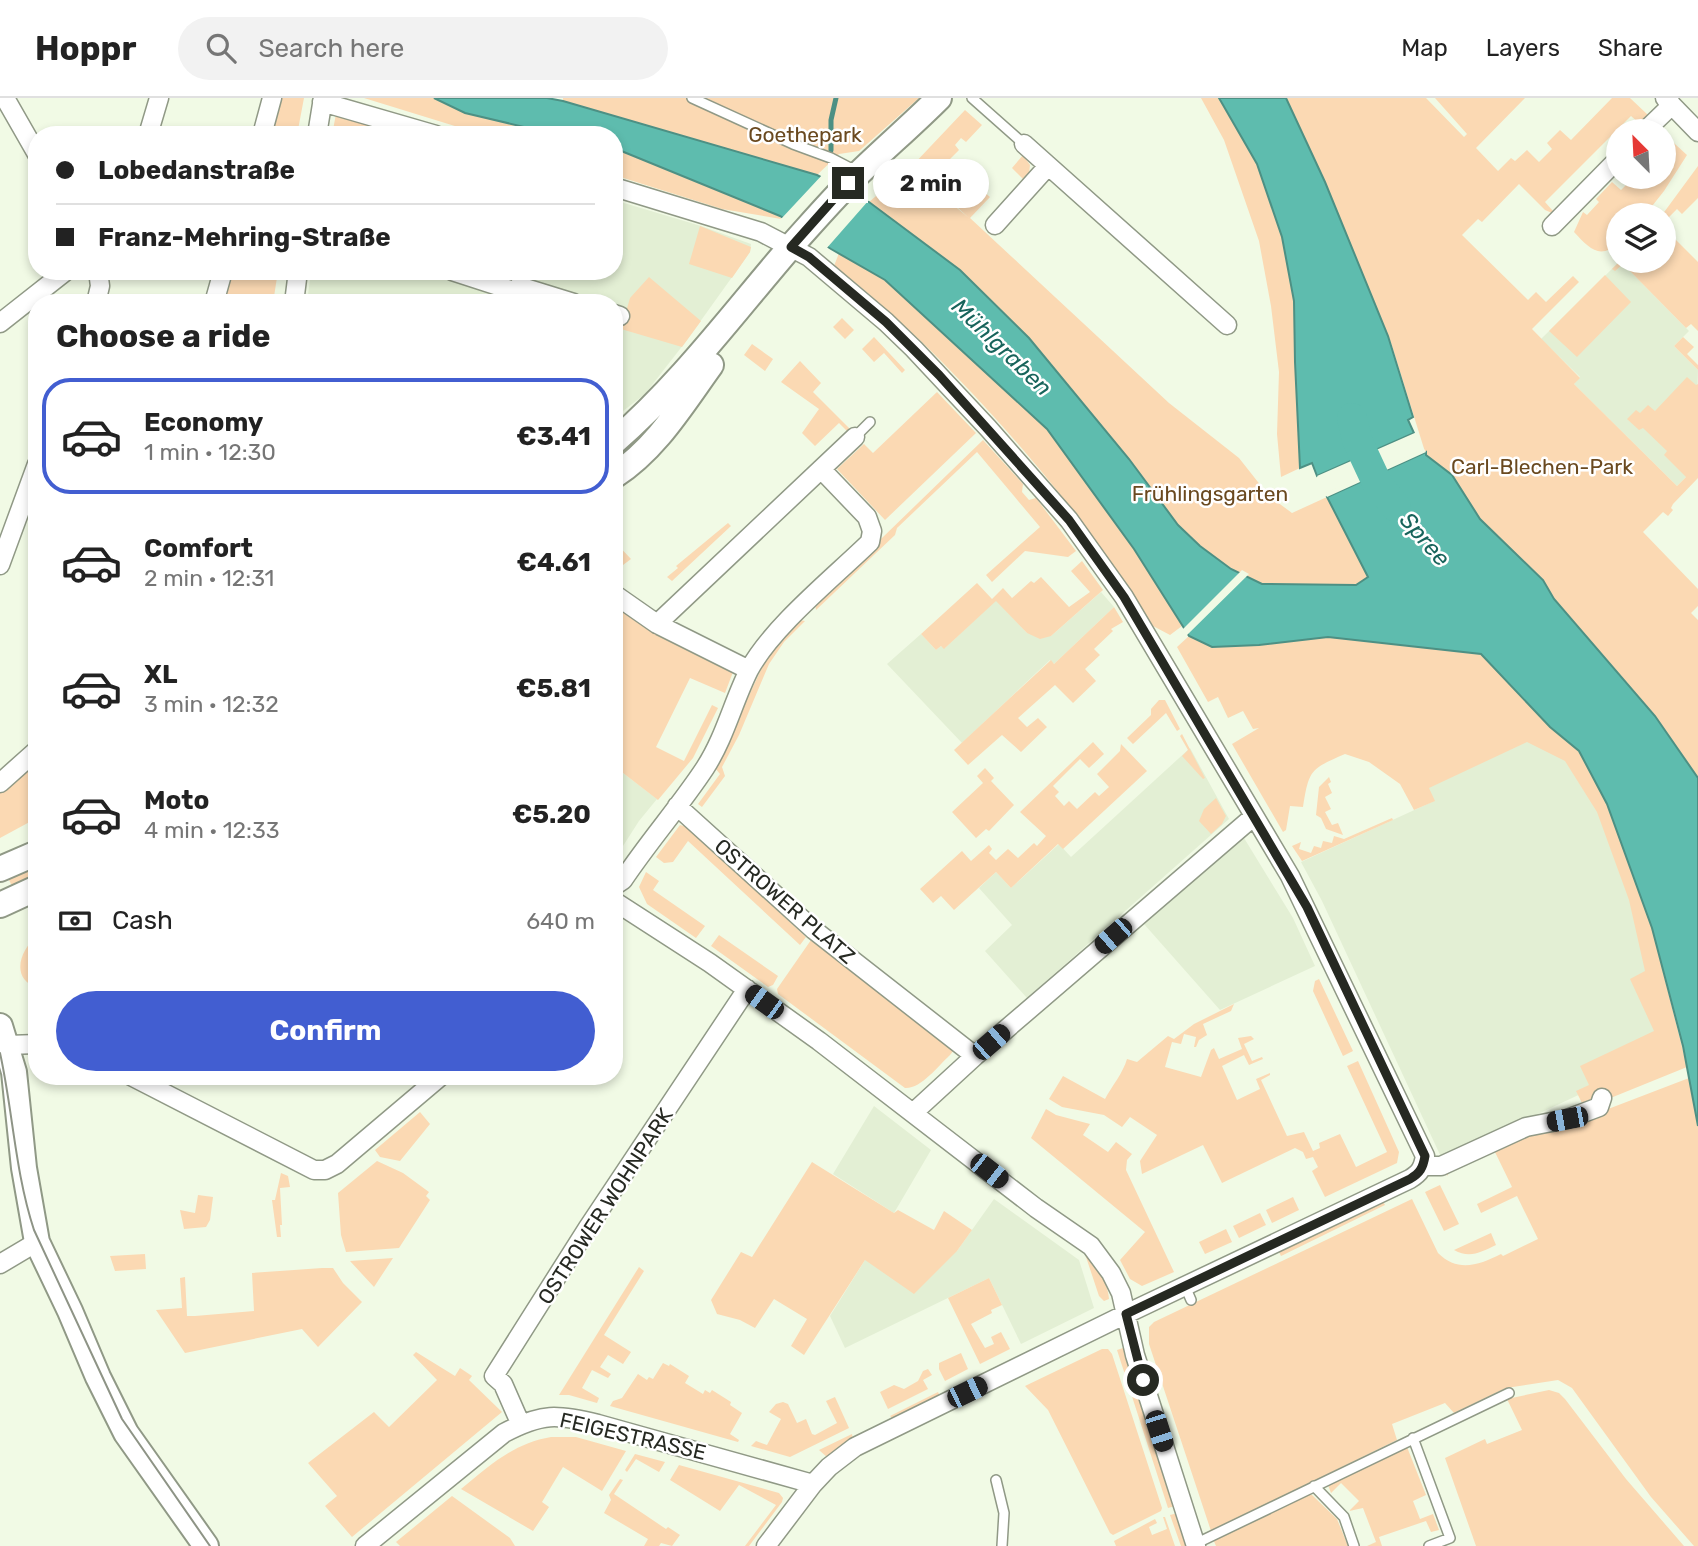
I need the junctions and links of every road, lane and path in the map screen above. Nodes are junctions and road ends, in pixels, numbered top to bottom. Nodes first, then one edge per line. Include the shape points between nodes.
1 (5, 98) edge
2 (159, 98) edge
3 (272, 98) edge
4 (692, 98) edge
5 (939, 98) edge
6 (972, 98) edge
7 (322, 100) edge
8 (1668, 102) edge
9 (1655, 119) edge
10 (151, 126) edge
11 (264, 126) edge
12 (318, 126) edge
13 (407, 126) edge
14 (1698, 132) edge
15 (28, 138) edge
16 (1024, 144) joint
17 (1048, 166) junction
18 (1606, 171) edge
19 (854, 178) junction
20 (623, 190) edge
21 (995, 225) dead end
22 (1552, 226) dead end
23 (797, 240) junction
24 (55, 280) edge
25 (487, 280) edge
26 (763, 282) junction
27 (518, 288) edge
28 (37, 294) edge
29 (540, 294) edge
30 (28, 301) edge
31 (0, 323) edge
32 (1227, 325) dead end
33 (870, 422) dead end
34 (623, 433) edge
35 (855, 437) joint
36 (821, 469) junction
37 (623, 470) edge
38 (28, 489) edge
39 (0, 565) edge
40 (623, 600) edge
41 (657, 624) junction
42 (750, 670) junction
43 (28, 758) edge
44 (0, 783) edge
45 (677, 806) junction
46 (1253, 817) junction
47 (28, 857) edge
48 (0, 869) edge
49 (623, 880) edge
50 (28, 892) edge
51 (0, 905) edge
52 (623, 907) edge
53 (747, 989) junction
54 (4, 1035) edge
55 (28, 1042) edge
56 (975, 1056) junction
57 (147, 1085) edge
58 (430, 1085) edge
59 (1602, 1098) dead end
60 (914, 1112) junction
61 (1421, 1170) junction
62 (37, 1242) junction
63 (0, 1264) edge
64 (1126, 1314) junction
65 (1509, 1393) dead end
66 (521, 1424) junction
67 (1413, 1438) junction
68 (996, 1480) dead end
69 (813, 1484) junction
70 (1314, 1486) junction
71 (1196, 1545) edge
72 (206, 1546) edge
73 (365, 1546) edge
74 (766, 1546) edge
75 (1002, 1546) edge
76 (1354, 1546) edge
77 (1429, 1546) edge

1 - 15 street
2 - 10 street
3 - 11 street
4 - 19 lane via 831,158
5 - 19 main road
6 - 16 lane
7 - 12 street
7 - 13 street
8 - 9 street
8 - 14 street
16 - 17 street
17 - 21 street
17 - 32 street
18 - 22 street
19 - 23 main road
20 - 23 street
23 - 26 main road
23 - 46 street via 809,257 886,322 964,401 1069,520 1124,597
24 - 28 street
25 - 27 street
26 - 34 main road via 670,389
26 - 37 main road via 746,317 654,443
27 - 29 street
30 - 31 street
33 - 35 lane
35 - 36 street
36 - 41 street
36 - 42 street via 867,517 873,531 870,542 783,626
38 - 39 street
40 - 41 street
41 - 42 street
42 - 45 street via 707,766
43 - 44 street
45 - 49 street
45 - 56 street, OSTROWER PLATZ via 814,930
46 - 56 street
46 - 61 street via 1307,907 1425,1156
47 - 48 main road
50 - 51 main road
52 - 53 street
53 - 60 street
53 - 66 street, OSTROWER WOHNPARK via 494,1376 503,1384
54 - 55 street
54 - 62 main road via 15,1072
56 - 60 street
57 - 58 street via 305,1168 325,1170
59 - 61 street via 1599,1107 1526,1127 1441,1166
60 - 64 street via 1091,1246 1116,1283
61 - 64 street via 1188,1293
62 - 63 street
62 - 72 main road via 126,1433
64 - 69 street via 855,1447
64 - 71 street
65 - 67 lane
66 - 69 street, FEIGESTRASSE via 564,1416
66 - 73 street, FEIGESTRASSE via 503,1433
67 - 70 lane
67 - 77 lane via 1450,1538
68 - 75 lane via 1004,1513
69 - 74 street
70 - 71 lane
70 - 76 lane via 1344,1517

